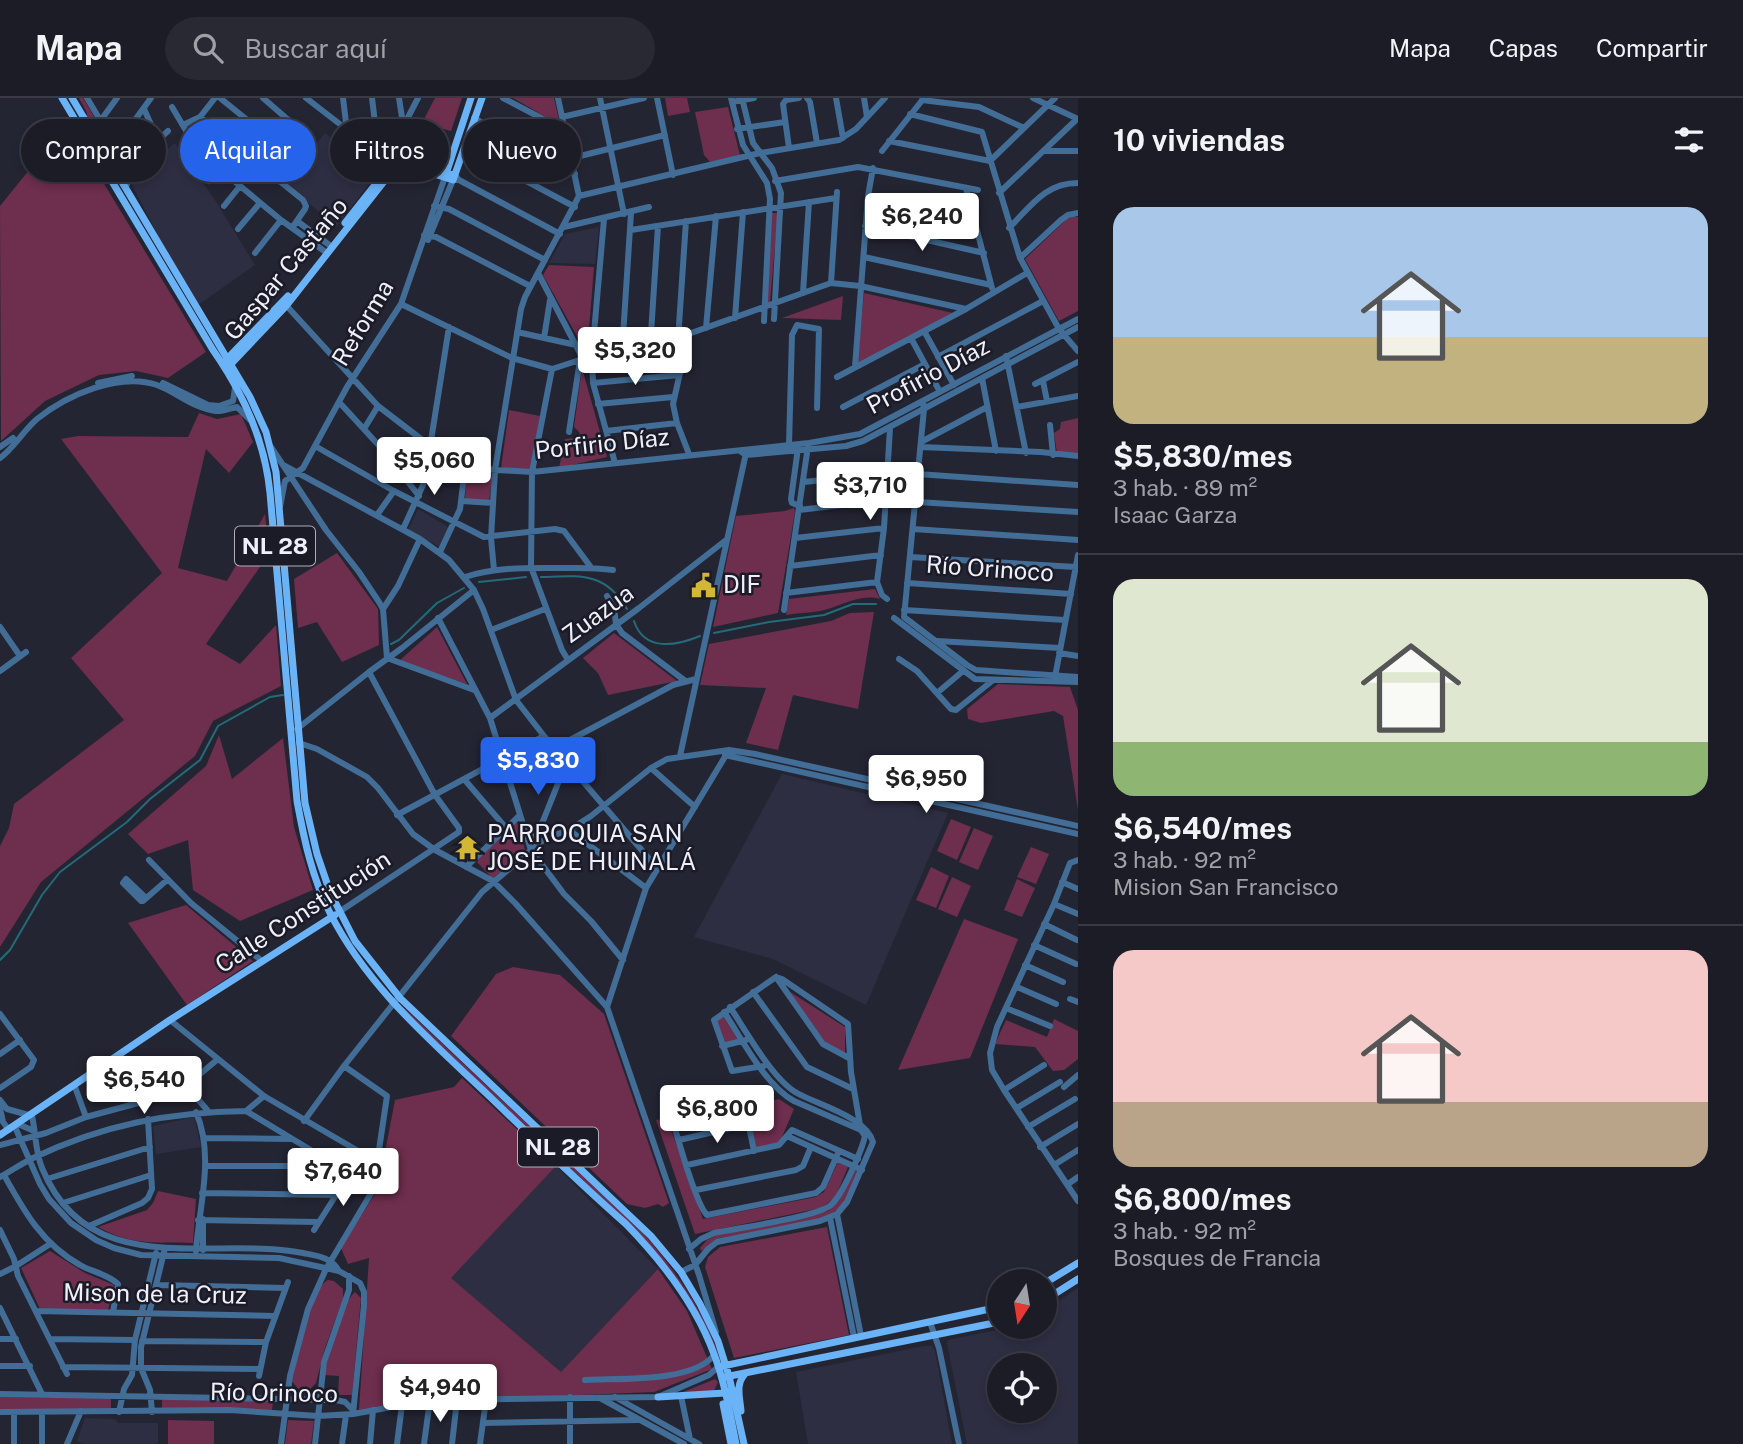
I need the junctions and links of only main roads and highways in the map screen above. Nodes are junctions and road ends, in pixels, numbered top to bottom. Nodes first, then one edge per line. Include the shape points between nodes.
1 (62, 98) edge
2 (72, 98) edge
3 (471, 98) edge
4 (482, 98) edge
5 (450, 178) junction
6 (152, 232) junction
7 (144, 236) junction
8 (328, 249) junction
9 (226, 364) junction
10 (339, 912) junction
11 (332, 917) junction
12 (397, 1002) junction
13 (0, 1136) edge
14 (1078, 1263) edge
15 (1057, 1276) edge
16 (1078, 1279) edge
17 (1057, 1292) edge
18 (987, 1310) edge
19 (987, 1325) edge
20 (818, 1345) junction
21 (796, 1349) junction
22 (792, 1365) junction
23 (722, 1366) junction
24 (775, 1368) junction
25 (745, 1373) junction
26 (725, 1377) junction
27 (732, 1391) junction
28 (658, 1397) road end
29 (731, 1444) edge
30 (736, 1444) edge
31 (744, 1444) edge

1 - 7 main road, NL 28
2 - 6 main road, NL 28
3 - 5 main road
4 - 5 main road
5 - 8 main road, Gaspar Castaño via 409,166 393,170
5 - 8 main road, Gaspar Castaño via 401,159 388,166
6 - 7 main road
6 - 9 main road, NL 28
7 - 9 main road, NL 28
8 - 9 main road, Gaspar Castaño via 284,304
9 - 10 main road, NL 28 via 257,409 271,447 308,821
9 - 11 main road, NL 28 via 262,444 269,475 297,801 316,880
10 - 11 main road, Calle Constitución
10 - 12 main road, NL 28
11 - 12 main road, NL 28 via 349,947
11 - 13 main road, Calle Constitución
12 - 23 main road, NL 28 via 644,1243 694,1313
12 - 23 main road, NL 28 via 651,1236 700,1304 718,1341
14 - 15 main road
16 - 17 main road
18 - 20 main road
19 - 22 main road
20 - 21 main road
20 - 22 main road via 826,1347 826,1352
21 - 23 main road
21 - 24 main road via 776,1360
22 - 24 main road
23 - 26 main road, NL 28
24 - 25 main road
25 - 26 main road
25 - 27 main road
26 - 27 main road
27 - 28 main road
27 - 29 main road via 723,1408
27 - 30 main road
27 - 31 main road

